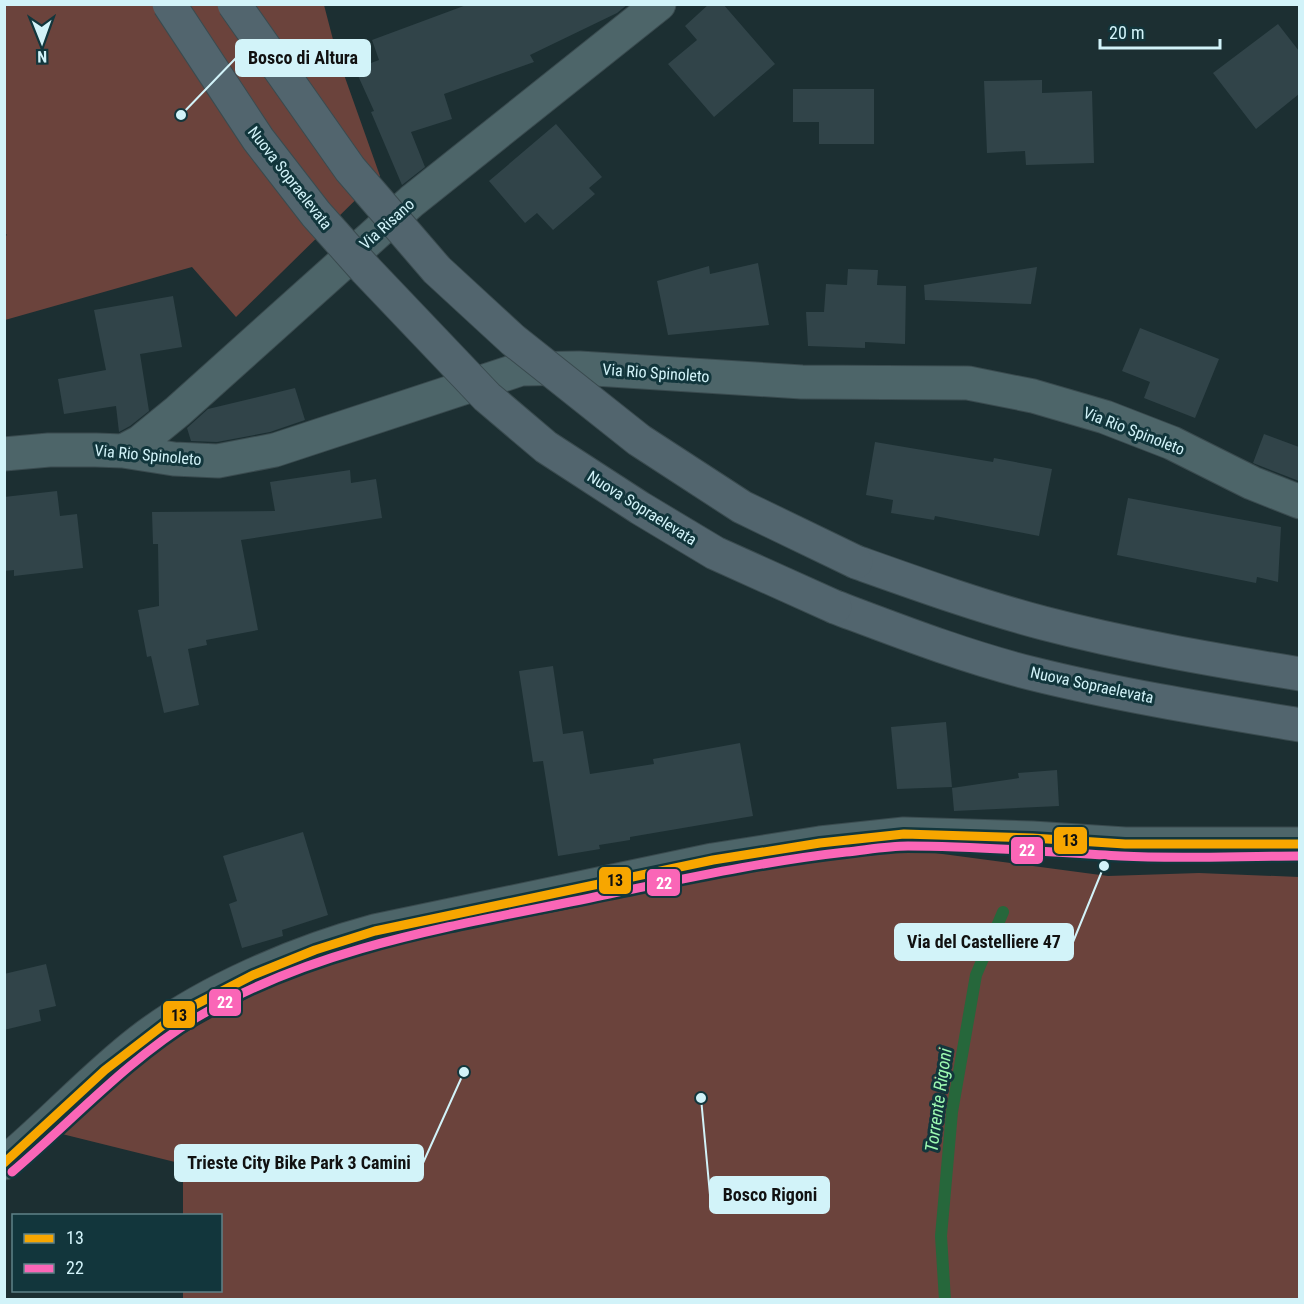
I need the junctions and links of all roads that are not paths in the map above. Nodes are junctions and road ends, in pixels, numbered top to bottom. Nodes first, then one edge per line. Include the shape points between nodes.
1 (169, 4) edge
2 (234, 4) edge
3 (659, 4) edge
4 (123, 451) junction
5 (4, 454) edge
6 (1299, 502) edge
7 (1299, 674) edge
8 (1299, 725) edge
9 (1299, 844) edge
10 (4, 1163) edge

1 - 8 highway, Nuova Sopraelevata, bridge via 258,139 366,270 487,397 546,447 649,514 715,553 835,607 938,645 1030,673
2 - 7 highway, bridge via 350,169 437,270 513,340 639,440 742,507 855,562 950,595 1044,623 1195,657
3 - 4 street, Via Risano via 412,201 178,411
4 - 5 street, Via Rio Spinoleto
4 - 6 street, Via Rio Spinoleto via 174,459 218,460 263,452 521,369 543,367 802,382 968,383 1034,396 1105,417 1172,443
9 - 10 street via 1125,844 904,834 713,860 375,931 284,962 180,1014 130,1049

